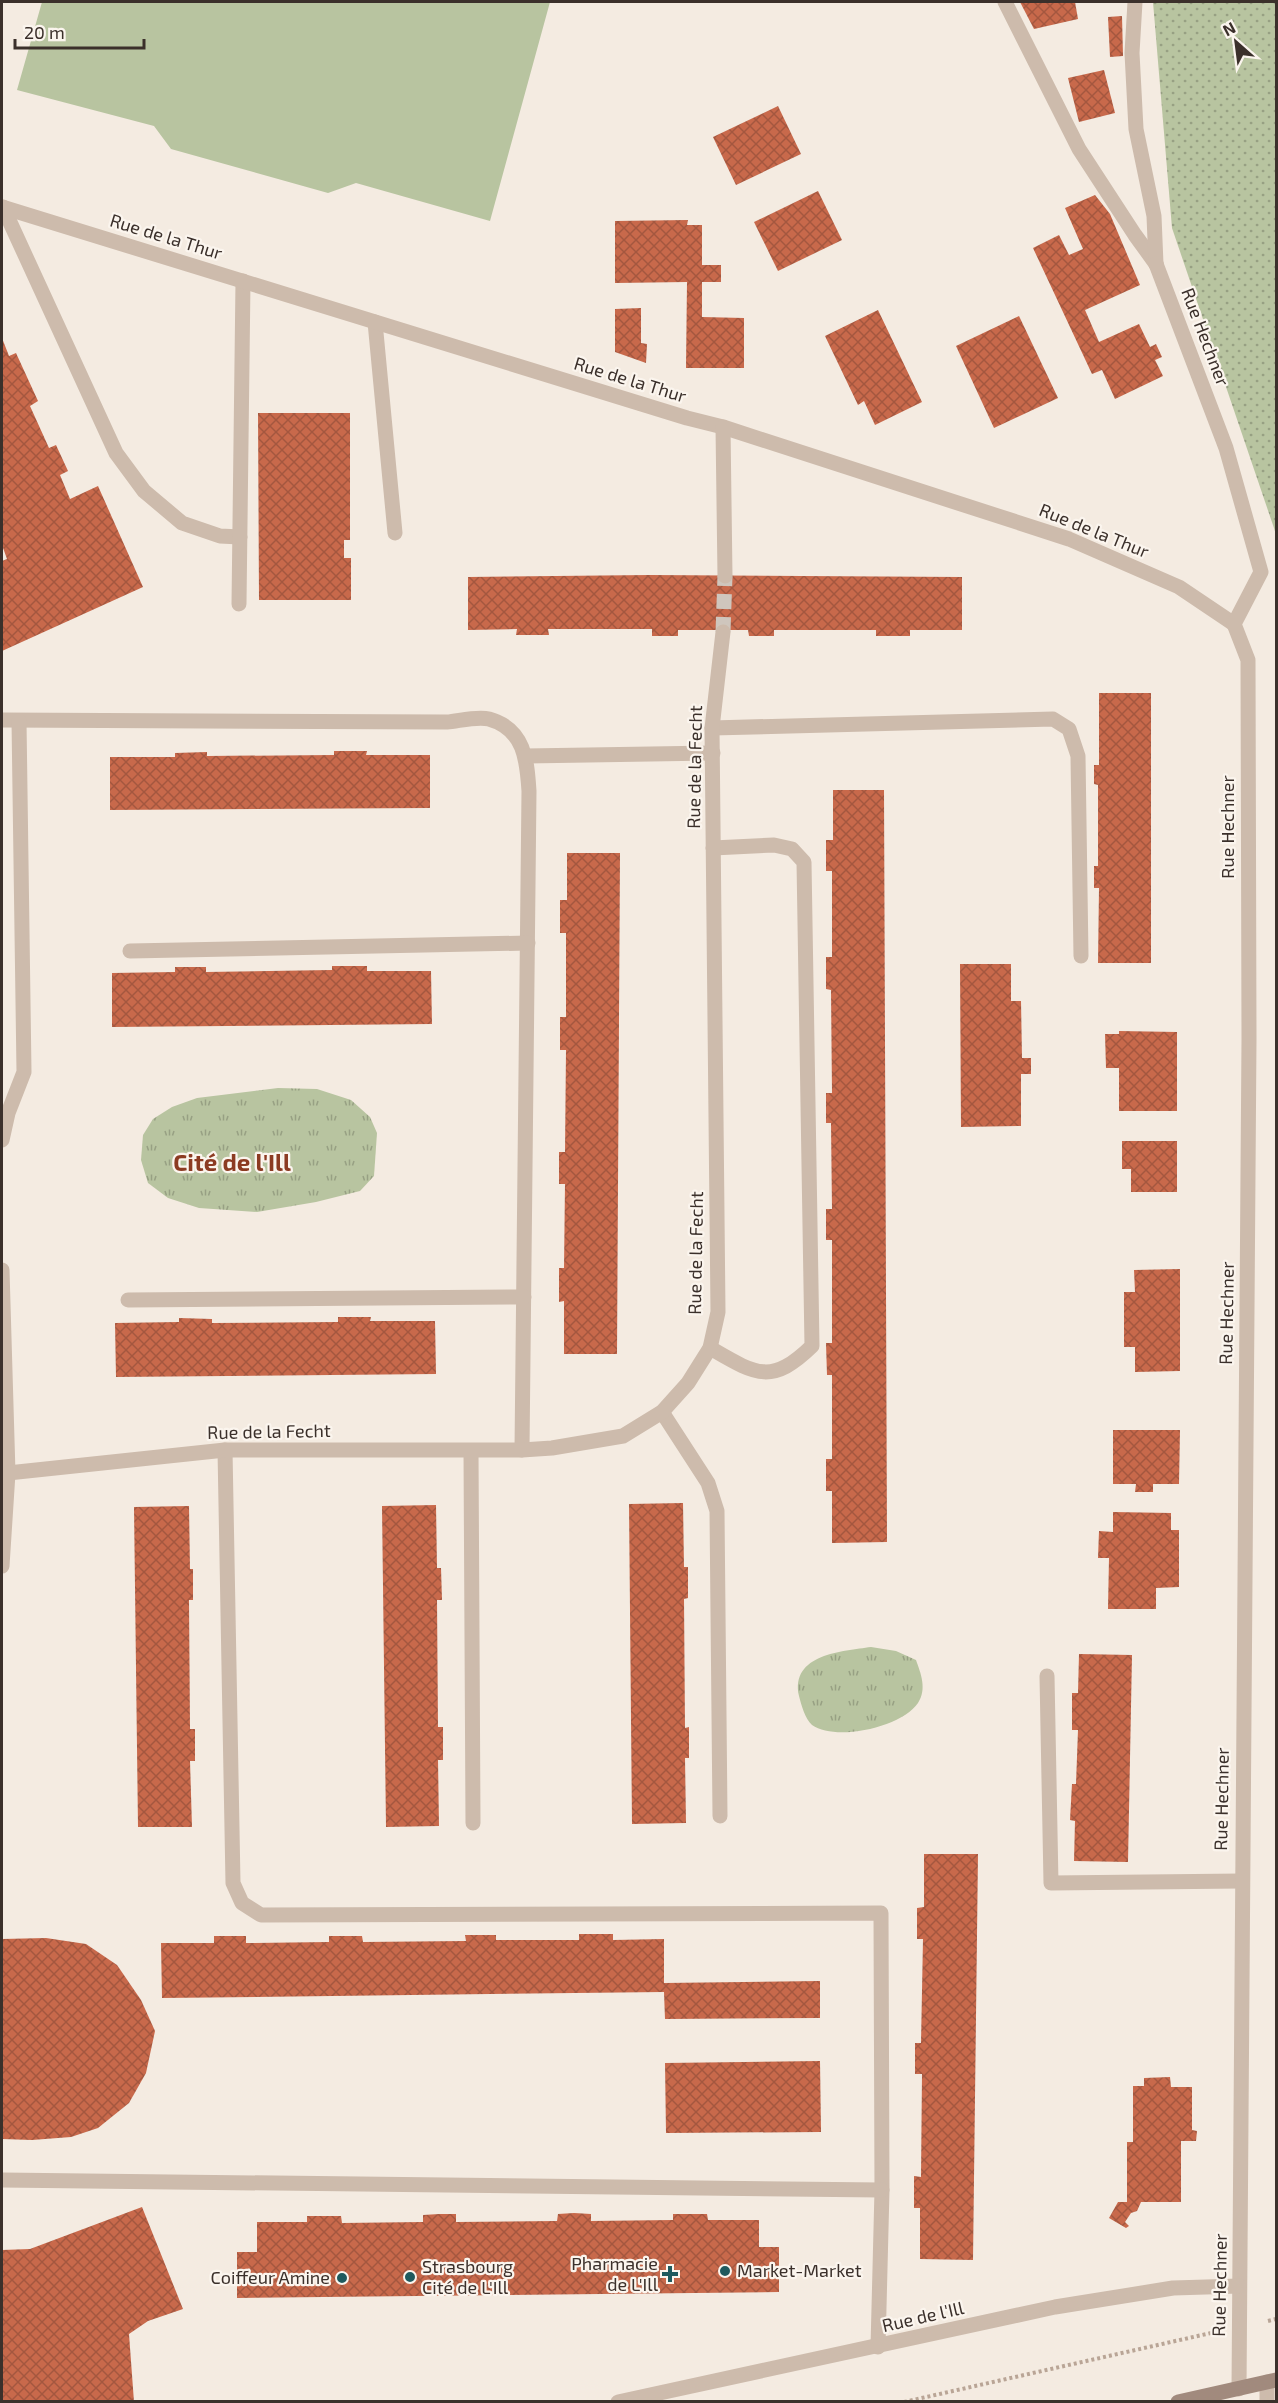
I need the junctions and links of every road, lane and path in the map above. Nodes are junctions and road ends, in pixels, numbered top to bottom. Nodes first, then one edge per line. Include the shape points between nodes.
1 (1005, 2) edge
2 (1134, 2) edge
3 (2, 207) edge
4 (1156, 264) junction
5 (243, 281) junction
6 (375, 322) junction
7 (723, 427) junction
8 (395, 533) dead end
9 (240, 537) junction
10 (724, 576) tunnel mouth
11 (239, 604) dead end
12 (1233, 624) junction
13 (723, 632) tunnel mouth
14 (2, 720) edge
15 (19, 721) junction
16 (712, 728) junction
17 (712, 753) junction
18 (526, 756) junction
19 (713, 848) junction
20 (528, 943) junction
21 (130, 951) dead end
22 (1081, 956) dead end
23 (2, 1140) edge
24 (2, 1270) edge
25 (524, 1297) junction
26 (128, 1300) dead end
27 (710, 1348) junction
28 (662, 1412) junction
29 (522, 1449) junction
30 (225, 1450) junction
31 (471, 1451) junction
32 (4, 1473) edge
33 (2, 1566) edge
34 (1047, 1676) dead end
35 (720, 1816) dead end
36 (473, 1823) dead end
37 (1241, 1881) junction
38 (2, 2180) edge
39 (882, 2190) junction
40 (1239, 2286) junction
41 (1276, 2319) edge
42 (1240, 2326) junction
43 (878, 2347) junction
44 (1272, 2381) edge
45 (1239, 2388) junction
46 (618, 2402) edge
47 (904, 2402) edge
48 (1178, 2402) edge
49 (1267, 2402) edge

1 - 4 street, Rue Hechner via 1079,149
2 - 4 street, Rue Hechner via 1136,129 1154,216
3 - 5 street, Rue de la Thur
3 - 9 street via 116,453 144,491 182,523 220,536
4 - 12 street, Rue Hechner via 1226,448 1261,572
5 - 6 street, Rue de la Thur
5 - 9 street
6 - 7 street, Rue de la Thur
6 - 8 street
7 - 10 street
7 - 12 street, Rue de la Thur via 1069,539 1179,587
9 - 11 street
12 - 37 street, Rue Hechner via 1248,660
13 - 16 street, Rue de la Fecht
14 - 15 street
15 - 18 street via 488,719 505,727 520,742
15 - 23 street via 24,1072
16 - 17 street, Rue de la Fecht
16 - 22 street via 1053,719 1069,729 1078,756
17 - 18 street
17 - 19 street, Rue de la Fecht
18 - 20 street
19 - 27 street, Rue de la Fecht via 718,1312
19 - 27 street via 774,845 792,849 804,862 812,1346 794,1363 772,1373 742,1367
20 - 21 street
20 - 25 street
24 - 32 street
25 - 26 street
25 - 29 street
27 - 28 street, Rue de la Fecht via 688,1383
28 - 29 street, Rue de la Fecht via 623,1436
28 - 35 street via 708,1483 717,1511
29 - 31 street, Rue de la Fecht
30 - 31 street, Rue de la Fecht
30 - 32 street, Rue de la Fecht
30 - 39 street via 233,1883 242,1903 261,1915 881,1913
31 - 36 street
32 - 33 street
34 - 37 street via 1051,1883
37 - 40 street, Rue Hechner
38 - 39 street
39 - 43 street
40 - 42 street, Rue Hechner
40 - 43 street, Rue de l'Ill via 1173,2288 1054,2307
41 - 42 path
42 - 45 street, Rue Hechner
42 - 47 path
43 - 46 street, Rue de l'Ill
44 - 45 main road
44 - 49 street
45 - 48 main road

